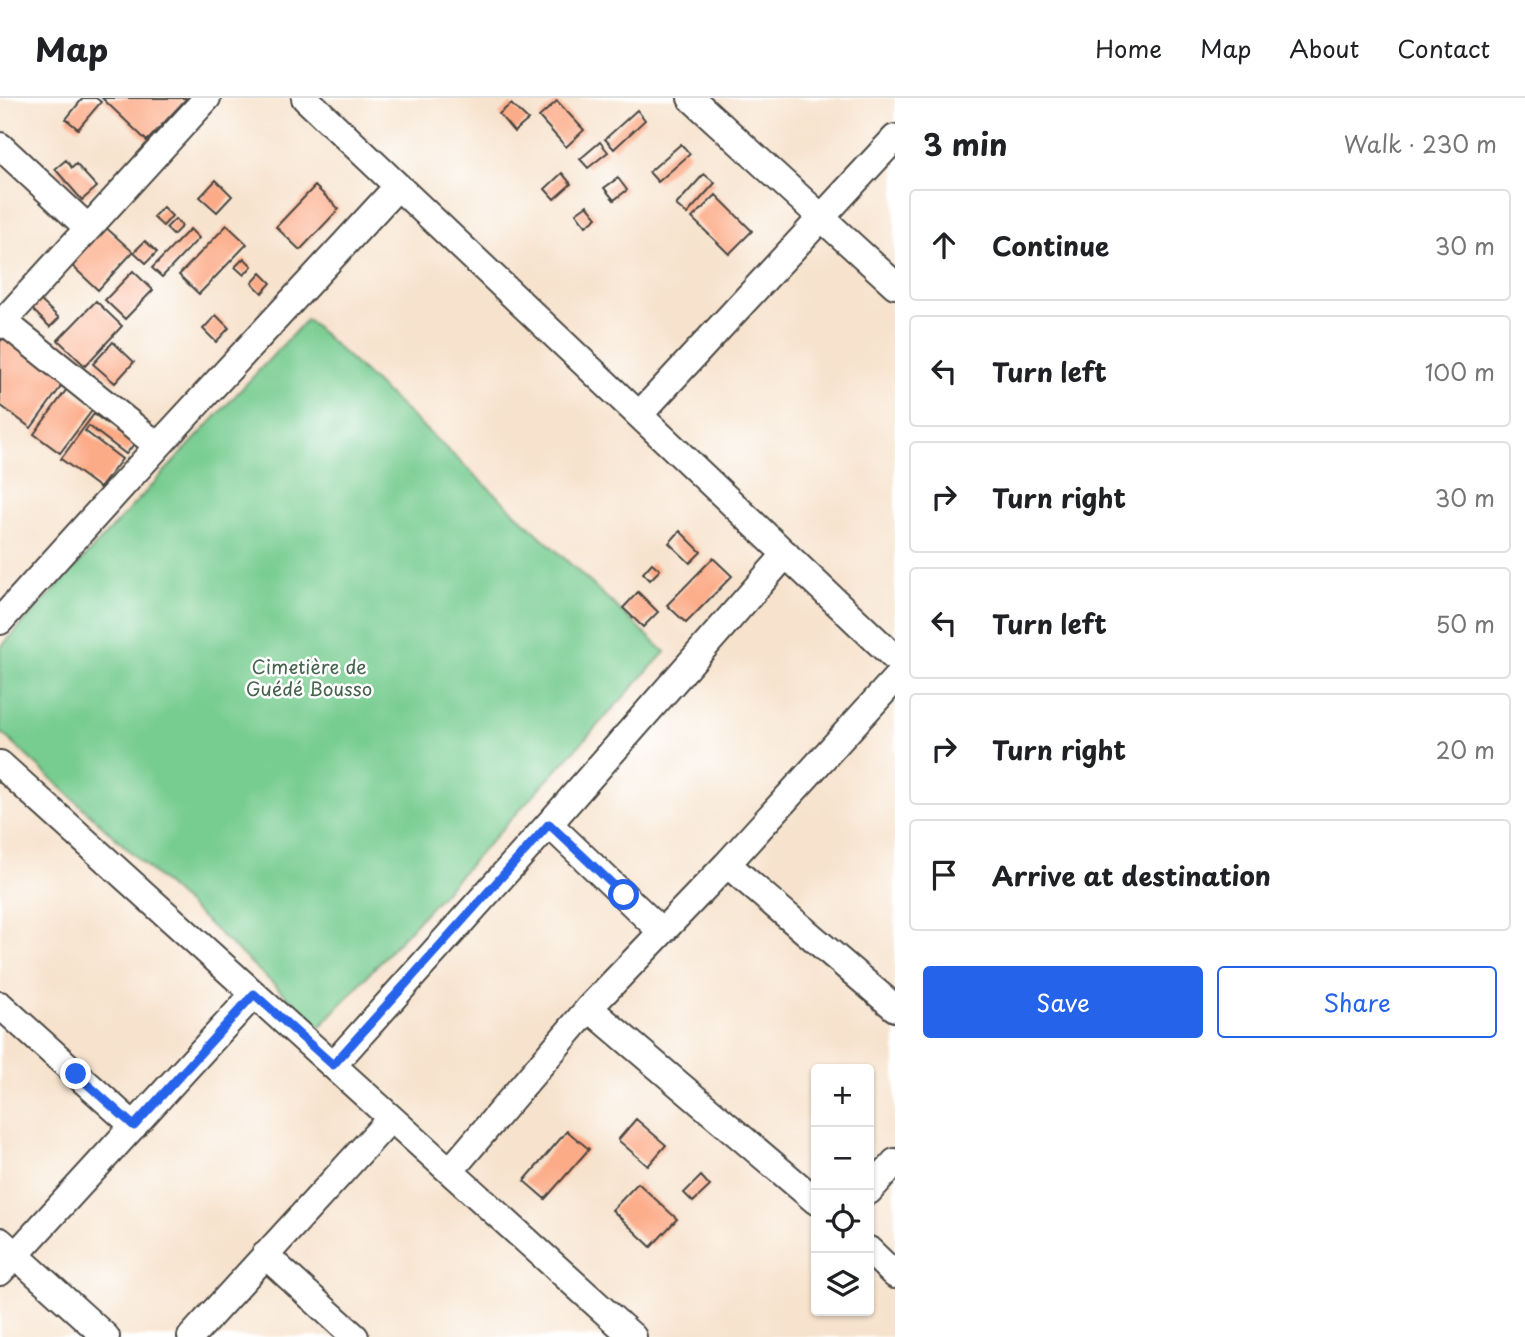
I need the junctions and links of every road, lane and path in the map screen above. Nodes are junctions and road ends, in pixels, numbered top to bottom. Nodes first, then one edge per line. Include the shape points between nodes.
1 (207, 98) edge
2 (305, 98) edge
3 (691, 98) edge
4 (895, 138) edge
5 (0, 146) edge
6 (398, 186) junction
7 (821, 217) junction
8 (88, 228) junction
9 (895, 285) edge
10 (2, 323) edge
11 (639, 415) junction
12 (158, 446) junction
13 (786, 554) junction
14 (0, 621) edge
15 (895, 658) edge
16 (895, 679) edge
17 (0, 764) edge
18 (549, 824) junction
19 (727, 863) junction
20 (661, 931) junction
21 (254, 994) junction
22 (0, 1004) edge
23 (589, 1008) junction
24 (895, 1008) edge
25 (333, 1065) junction
26 (391, 1118) junction
27 (134, 1126) junction
28 (895, 1162) edge
29 (450, 1171) junction
30 (870, 1190) edge
31 (811, 1197) edge
32 (872, 1253) edge
33 (265, 1255) junction
34 (5, 1256) edge
35 (895, 1275) edge
36 (106, 1337) edge
37 (191, 1337) edge
38 (355, 1337) edge
39 (633, 1337) edge

1 - 8 street
2 - 6 street
3 - 7 street
4 - 7 street
5 - 8 street
6 - 11 street
6 - 12 street
7 - 9 street
7 - 11 street
8 - 10 street
10 - 12 street
11 - 13 street
12 - 14 street
13 - 15 street
13 - 18 street
16 - 19 street
17 - 21 street
18 - 20 street
18 - 25 street
19 - 20 street
19 - 24 street
20 - 23 street
21 - 25 street
21 - 27 street
22 - 27 street
23 - 29 street
23 - 31 street
25 - 26 street
26 - 29 street
26 - 33 street
27 - 34 street
28 - 30 street
29 - 39 street
32 - 35 street
33 - 37 street
33 - 38 street
34 - 36 street

